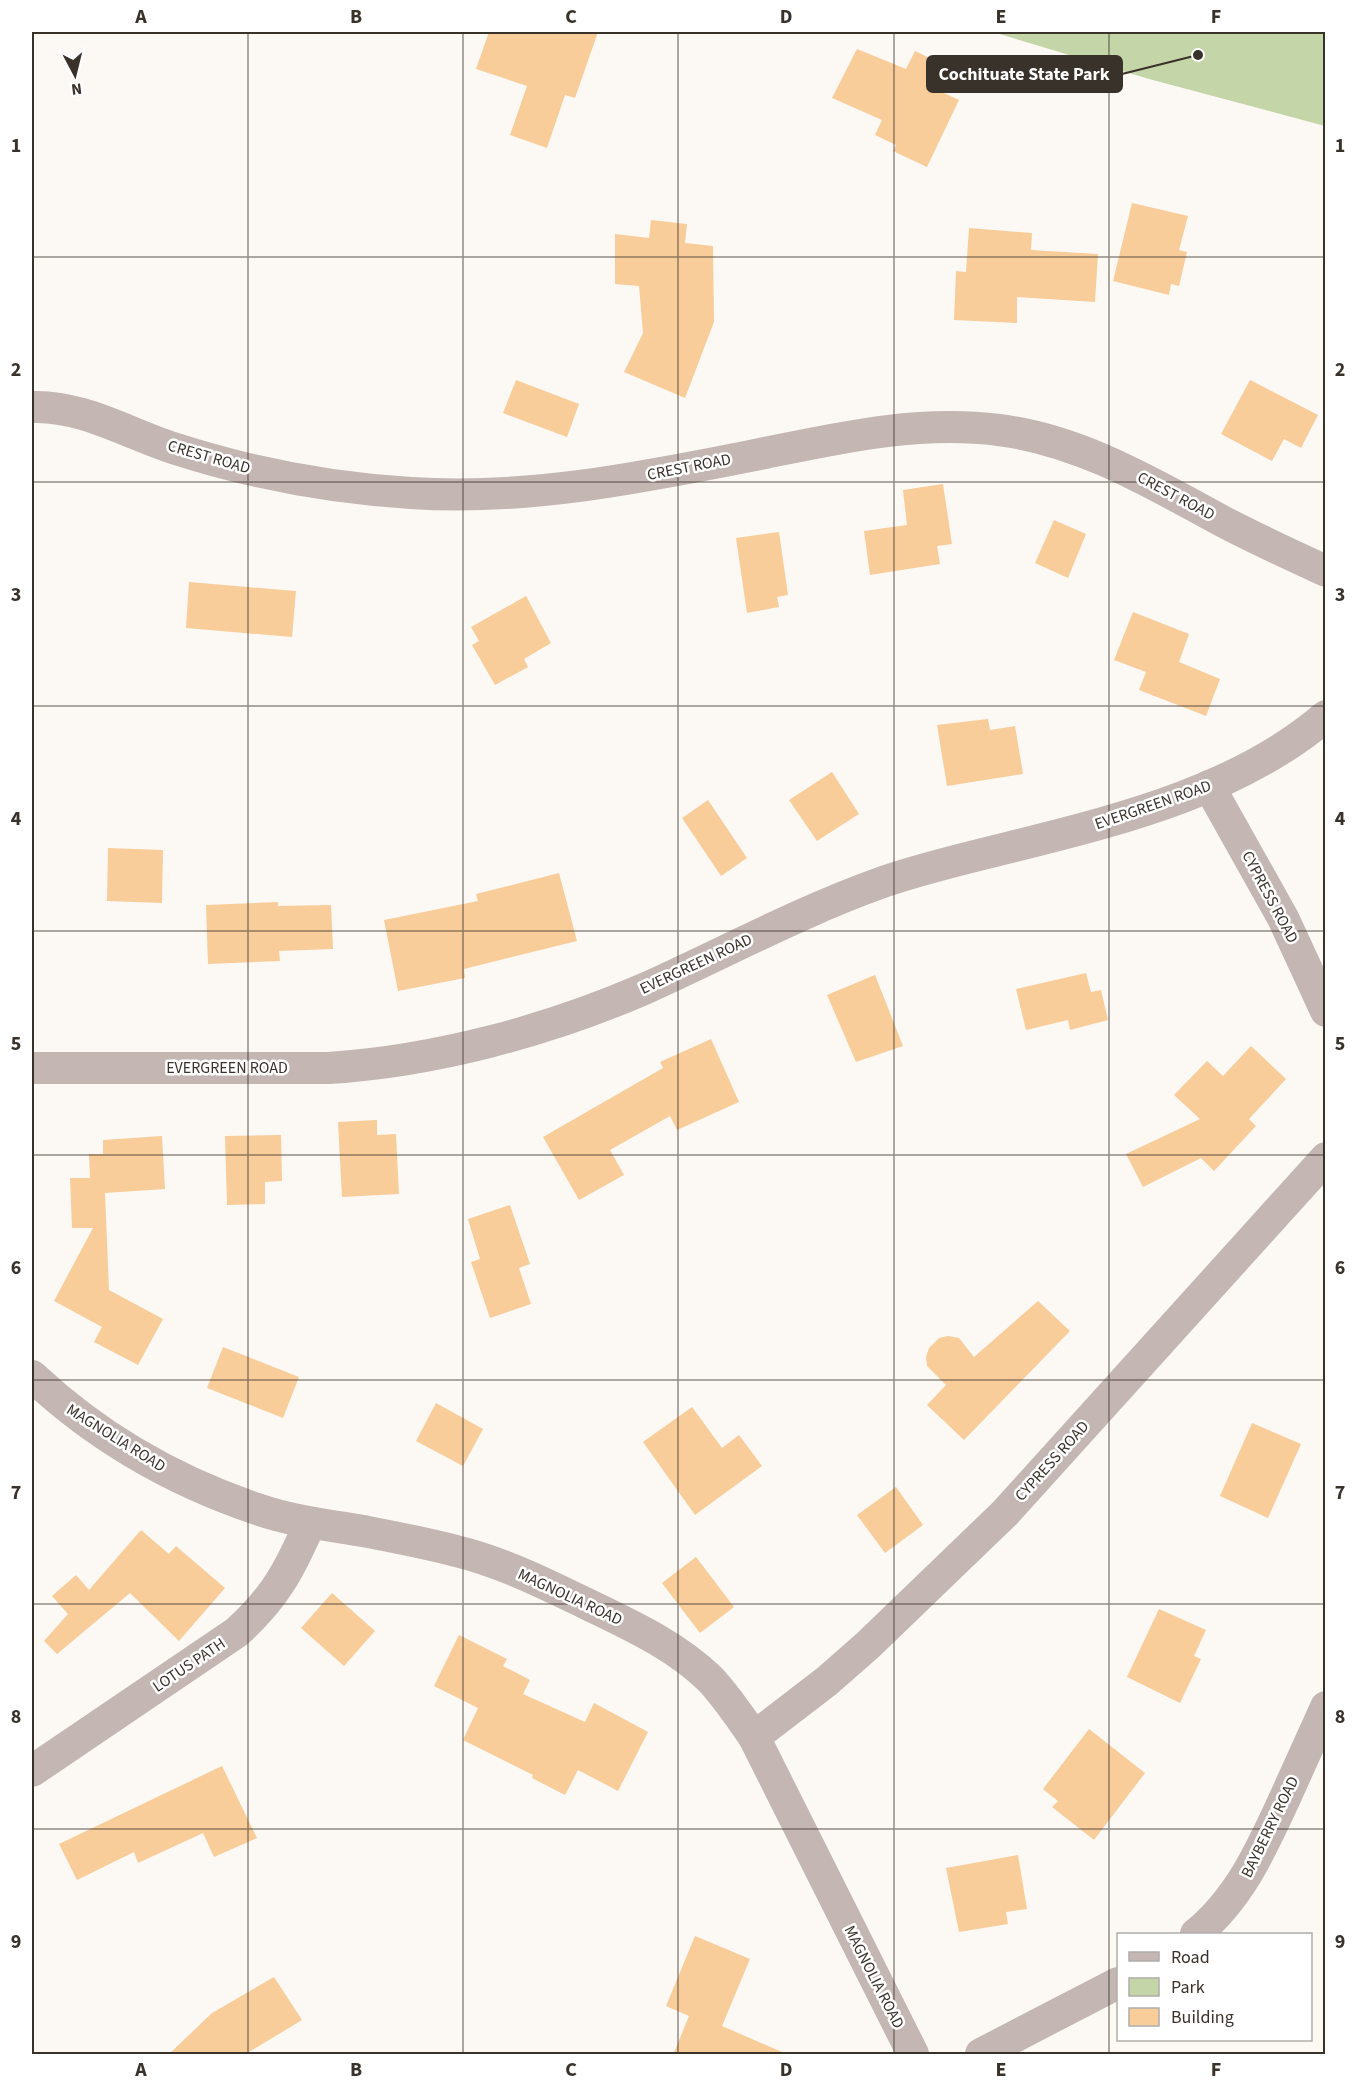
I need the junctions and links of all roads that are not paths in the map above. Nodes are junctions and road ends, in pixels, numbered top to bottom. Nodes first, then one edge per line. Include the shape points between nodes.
1 (32, 407) edge
2 (1326, 571) edge
3 (1326, 716) edge
4 (1209, 786) junction
5 (1326, 1011) edge
6 (32, 1068) edge
7 (1326, 1158) edge
8 (32, 1376) edge
9 (310, 1523) junction
10 (1326, 1707) edge
11 (754, 1737) junction
12 (32, 1772) edge
13 (1198, 1933) edge
14 (1117, 1984) edge
15 (914, 2055) edge
16 (981, 2055) edge

1 - 2 street, CREST ROAD via 79,412 173,448 300,481 363,490 464,495 615,481 810,442 908,428 955,426 1001,430 1097,457
3 - 4 street, EVERGREEN ROAD via 1275,752
4 - 5 street, CYPRESS ROAD via 1283,918
4 - 6 street, EVERGREEN ROAD via 1087,828 884,881 604,1005 431,1055 377,1065 329,1068
7 - 11 street, CYPRESS ROAD via 1005,1513 868,1645
8 - 9 street, MAGNOLIA ROAD via 80,1418 159,1466 210,1492
9 - 11 street, MAGNOLIA ROAD via 458,1551 538,1581 656,1638 680,1655 710,1679
9 - 12 street, LOTUS PATH via 277,1590 237,1632
10 - 13 street, BAYBERRY ROAD via 1249,1873
11 - 15 street, MAGNOLIA ROAD
14 - 16 street

